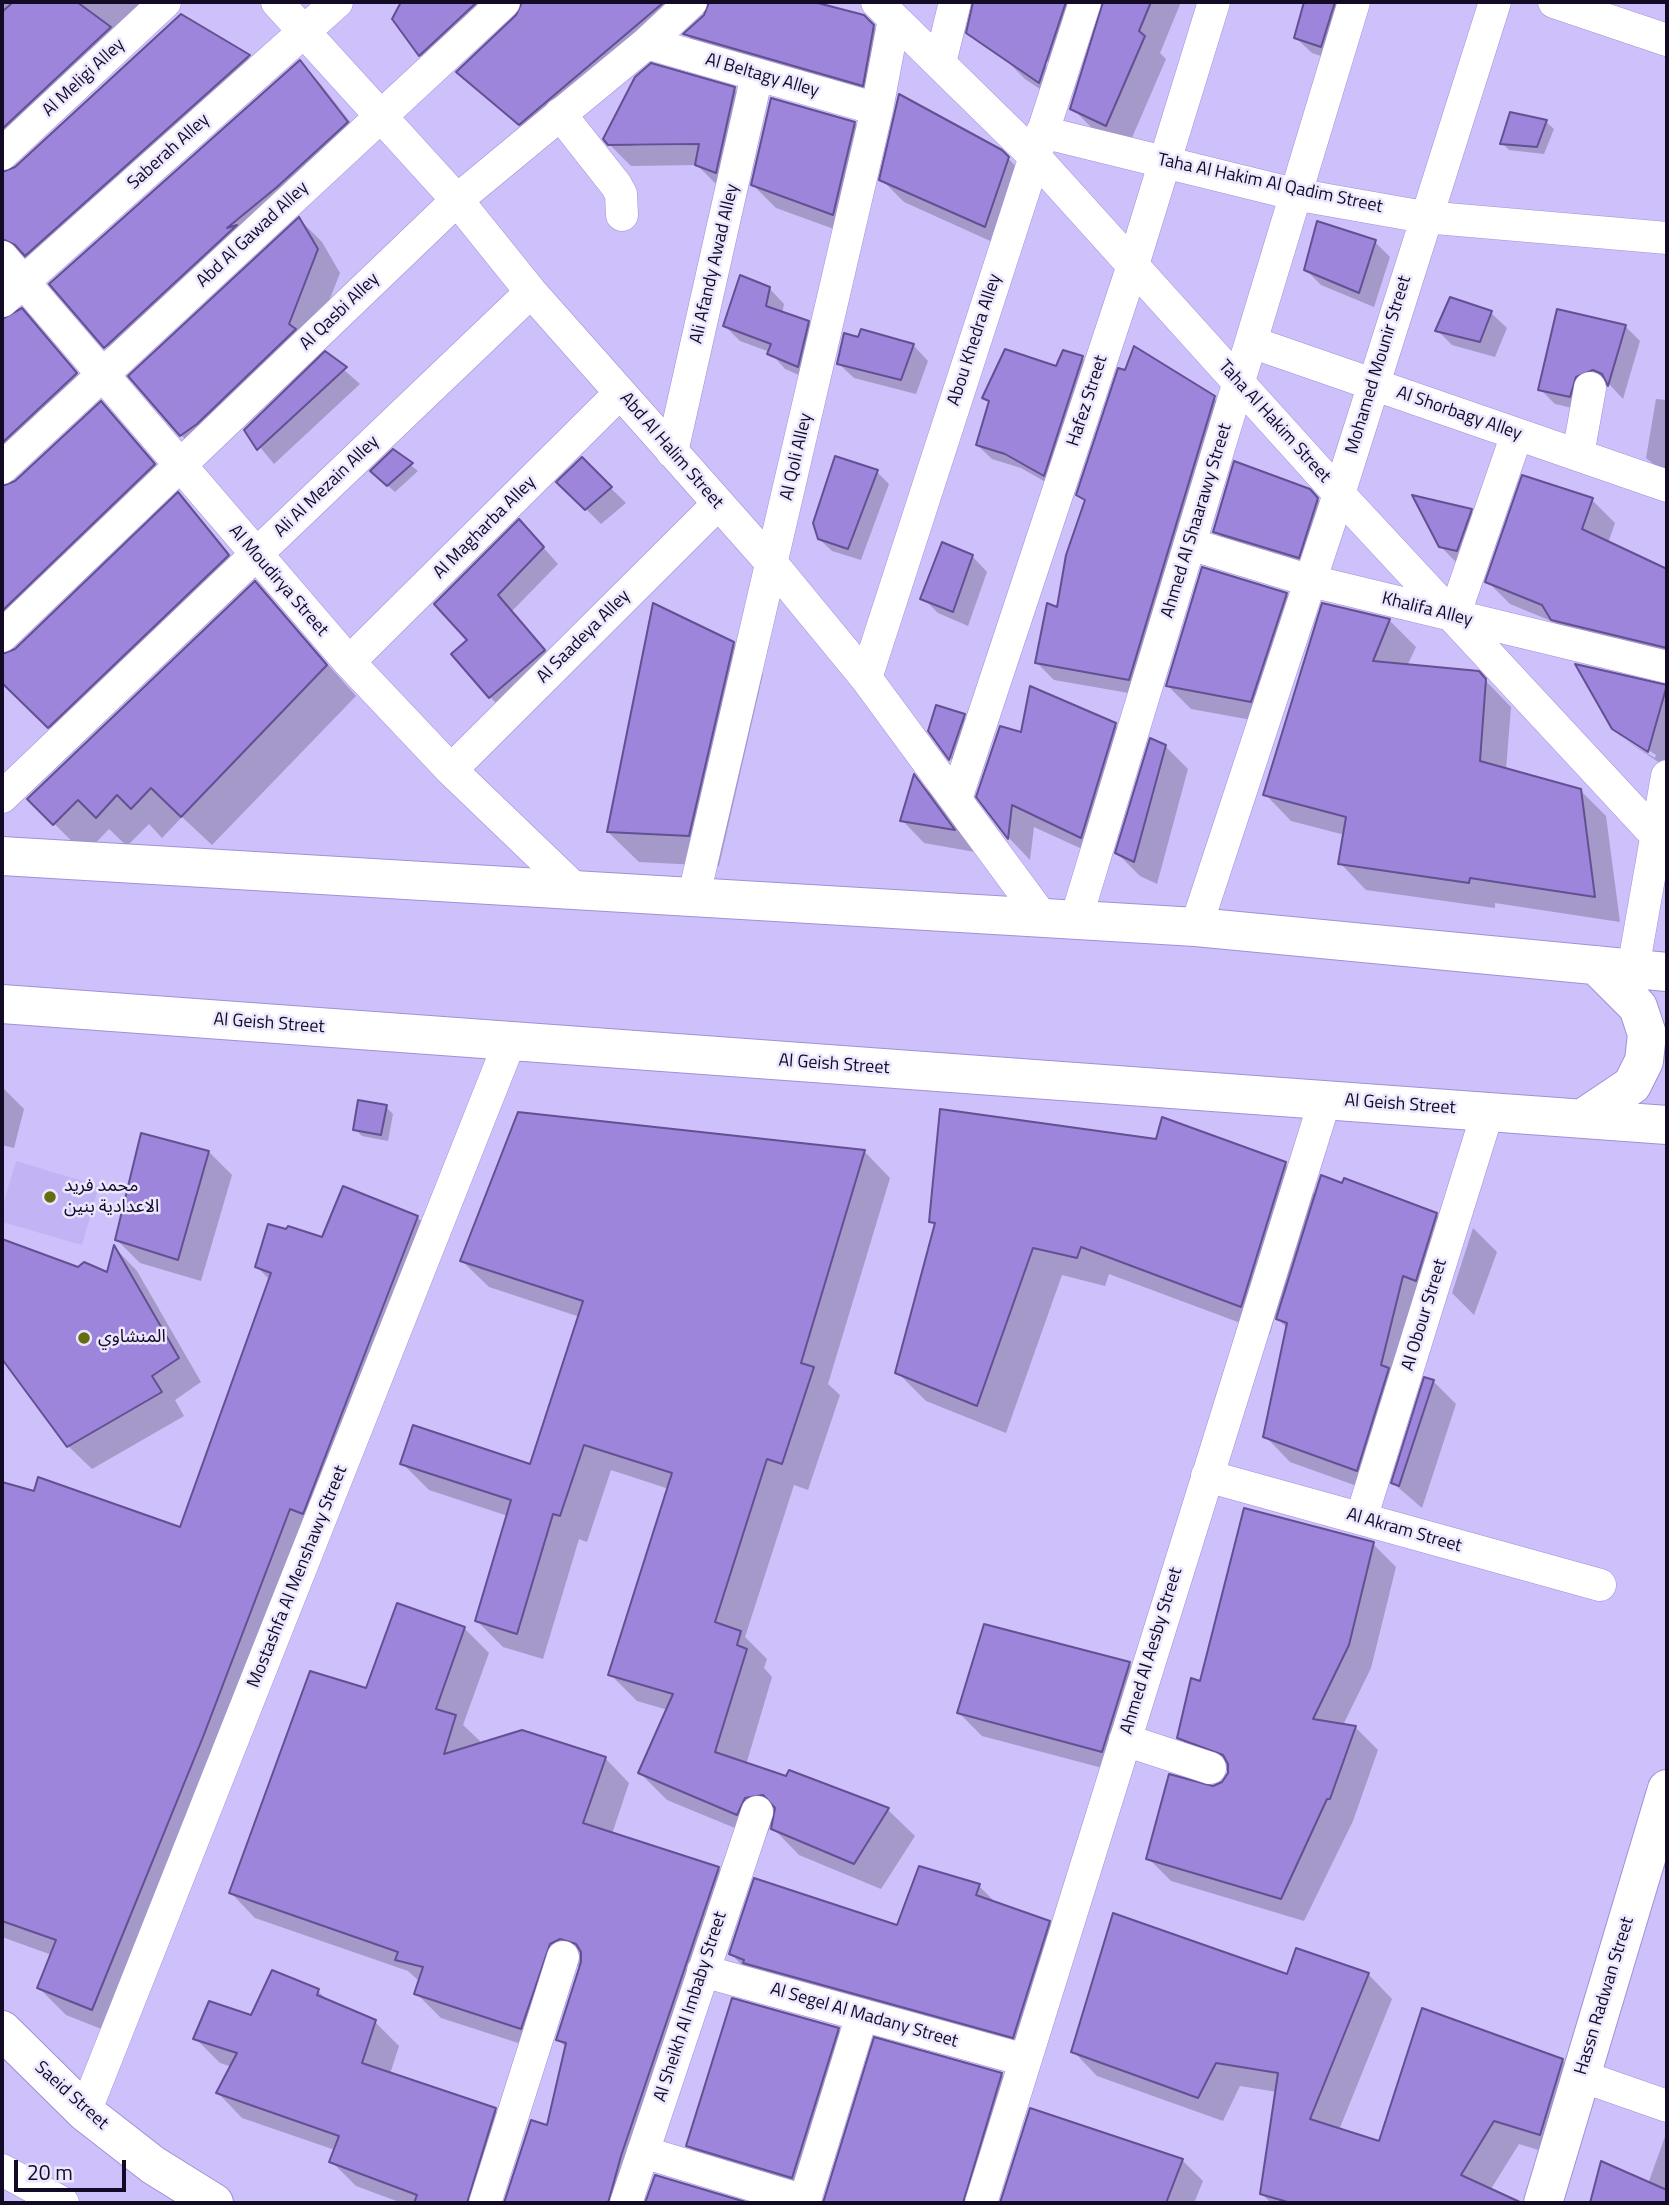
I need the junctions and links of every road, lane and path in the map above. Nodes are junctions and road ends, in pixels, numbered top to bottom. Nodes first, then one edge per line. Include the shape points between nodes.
1 (165, 2) edge
2 (277, 2) edge
3 (337, 2) edge
4 (504, 2) edge
5 (691, 2) edge
6 (955, 2) edge
7 (1085, 2) edge
8 (1214, 2) edge
9 (1354, 2) edge
10 (1495, 2) edge
11 (1554, 2) edge
12 (886, 10) edge
13 (1622, 13) edge
14 (305, 32) junction
15 (1667, 40) edge
16 (647, 43) junction
17 (940, 63) junction
18 (757, 75) junction
19 (877, 109) junction
20 (561, 114) junction
21 (381, 115) junction
22 (1038, 144) junction
23 (2, 154) edge
24 (1163, 161) junction
25 (1294, 194) junction
26 (457, 200) junction
27 (622, 215) dead end
28 (1424, 217) junction
29 (1667, 238) edge
30 (2, 257) edge
31 (1133, 265) junction
32 (12, 292) edge
33 (531, 292) junction
34 (1251, 342) junction
35 (101, 376) junction
36 (1238, 382) junction
37 (1372, 384) junction
38 (1590, 388) dead end
39 (620, 393) junction
40 (1517, 434) junction
41 (672, 452) junction
42 (1578, 455) junction
43 (180, 466) junction
44 (2, 468) edge
45 (1667, 486) edge
46 (1339, 494) junction
47 (718, 504) junction
48 (1190, 544) junction
49 (255, 555) junction
50 (773, 565) junction
51 (1311, 581) junction
52 (1454, 616) junction
53 (2, 636) edge
54 (349, 662) junction
55 (1667, 667) edge
56 (866, 678) junction
57 (450, 770) junction
58 (1667, 776) edge
59 (2, 797) edge
60 (956, 799) junction
61 (1662, 841) edge
62 (2, 856) edge
63 (574, 888) junction
64 (694, 895) junction
65 (1059, 918) junction
66 (1196, 927) junction
67 (1596, 965) junction
68 (1650, 971) edge
69 (2, 1004) edge
70 (510, 1041) junction
71 (1325, 1100) junction
72 (1488, 1111) junction
73 (1583, 1118) junction
74 (1667, 1125) edge
75 (1207, 1476) junction
76 (1361, 1519) junction
77 (1600, 1585) dead end
78 (1125, 1740) junction
79 (1210, 1768) dead end
80 (1667, 1789) edge
81 (757, 1812) dead end
82 (563, 1957) dead end
83 (704, 1971) junction
84 (862, 2015) junction
85 (2, 2030) edge
86 (1025, 2060) junction
87 (1581, 2076) junction
88 (1667, 2106) edge
89 (85, 2112) junction
90 (643, 2152) junction
91 (2, 2170) edge
92 (805, 2202) edge
93 (63, 2203) edge
94 (214, 2203) edge
95 (485, 2203) edge
96 (626, 2203) edge
97 (981, 2203) edge
98 (1543, 2203) edge

1 - 23 street, Al Meligi Alley
2 - 14 street, Abd Al Halim Street
3 - 14 street, Saberah Alley
4 - 21 street, Abd Al Gawad Alley
5 - 16 street, Al Qasbi Alley
6 - 17 street
7 - 22 street, Abou Khedra Alley
8 - 24 street, Hafez Street
9 - 25 street, Ahmed Al Shaarawy Street
10 - 28 street, Mohamed Mounir Street
11 - 13 street
12 - 17 street, Taha Al Hakim Street
12 - 19 street, Al Qoli Alley
13 - 15 street
14 - 21 street, Abd Al Halim Street
14 - 32 street, Saberah Alley
16 - 18 street, Al Beltagy Alley
16 - 20 street, Al Qasbi Alley
17 - 22 street, Taha Al Hakim Street
18 - 19 street, Al Beltagy Alley
18 - 41 street, Ali Afandy Awad Alley
19 - 50 street, Al Qoli Alley
20 - 26 street, Al Qasbi Alley
20 - 27 street via 616,184
21 - 26 street, Abd Al Halim Street
21 - 35 street, Abd Al Gawad Alley
22 - 24 street, Taha Al Hakim Al Qadim Street
22 - 31 street, Taha Al Hakim Street
22 - 56 street, Abou Khedra Alley
24 - 25 street, Taha Al Hakim Al Qadim Street
24 - 31 street, Hafez Street
25 - 28 street, Taha Al Hakim Al Qadim Street
25 - 34 street, Ahmed Al Shaarawy Street
26 - 33 street, Abd Al Halim Street
26 - 43 street, Al Qasbi Alley
28 - 29 street, Taha Al Hakim Al Qadim Street
28 - 37 street, Mohamed Mounir Street
30 - 32 street, Al Moudirya Street
31 - 36 street, Taha Al Hakim Street
31 - 60 street, Hafez Street
32 - 35 street, Al Moudirya Street
33 - 39 street, Abd Al Halim Street
33 - 49 street, Ali Al Mezain Alley
34 - 36 street, Ahmed Al Shaarawy Street
34 - 37 street, Al Shorbagy Alley
35 - 43 street, Al Moudirya Street
35 - 44 street, Abd Al Gawad Alley
36 - 46 street, Taha Al Hakim Street
36 - 48 street, Ahmed Al Shaarawy Street
37 - 40 street, Al Shorbagy Alley
37 - 46 street, Mohamed Mounir Street
38 - 42 street
39 - 41 street, Abd Al Halim Street
39 - 54 street, Al Magharba Alley
40 - 42 street, Al Shorbagy Alley
40 - 52 street
41 - 47 street, Abd Al Halim Street
42 - 45 street, Al Shorbagy Alley
43 - 49 street, Al Moudirya Street
43 - 53 street, Al Qasbi Alley
46 - 51 street, Mohamed Mounir Street
46 - 52 street, Taha Al Hakim Street
47 - 50 street, Abd Al Halim Street
47 - 57 street, Al Saadeya Alley
48 - 51 street, Khalifa Alley
48 - 65 street, Ahmed Al Shaarawy Street
49 - 54 street, Al Moudirya Street
49 - 59 street, Ali Al Mezain Alley
50 - 56 street, Abd Al Halim Street
50 - 64 street, Al Qoli Alley
51 - 52 street, Khalifa Alley
51 - 66 street, Mohamed Mounir Street
52 - 55 street, Khalifa Alley
52 - 61 street, Taha Al Hakim Street
54 - 57 street, Al Moudirya Street
56 - 60 street, Abd Al Halim Street
57 - 63 street, Al Moudirya Street
58 - 61 street
60 - 65 street, Abd Al Halim Street
61 - 68 street
62 - 63 main road
63 - 64 main road
64 - 65 main road
65 - 66 main road
66 - 67 main road
67 - 68 main road
67 - 73 main road via 1638,1007 1647,1034 1644,1061 1632,1085
69 - 70 main road, Al Geish Street
70 - 71 main road, Al Geish Street
70 - 89 street, Mostashfa Al Menshawy Street
71 - 72 main road, Al Geish Street
71 - 75 street, Ahmed Al Aesby Street
72 - 73 main road, Al Geish Street
72 - 76 street, Al Obour Street
73 - 74 main road, Al Geish Street
75 - 76 street, Al Akram Street
75 - 78 street, Ahmed Al Aesby Street
76 - 77 street, Al Akram Street
78 - 79 street
78 - 86 street, Ahmed Al Aesby Street
80 - 87 main road, Hassn Radwan Street
81 - 83 street, Al Sheikh Al Imbaby Street
82 - 95 street
83 - 84 street, Al Segel Al Madany Street
83 - 90 street, Al Sheikh Al Imbaby Street
84 - 86 street, Al Segel Al Madany Street
84 - 92 street
85 - 89 main road, Saeid Street
86 - 97 street, Ahmed Al Aesby Street
87 - 88 street
87 - 98 main road, Hassn Radwan Street
89 - 94 main road, Saeid Street via 153,2165
90 - 92 street
90 - 96 street, Al Sheikh Al Imbaby Street
91 - 93 street

